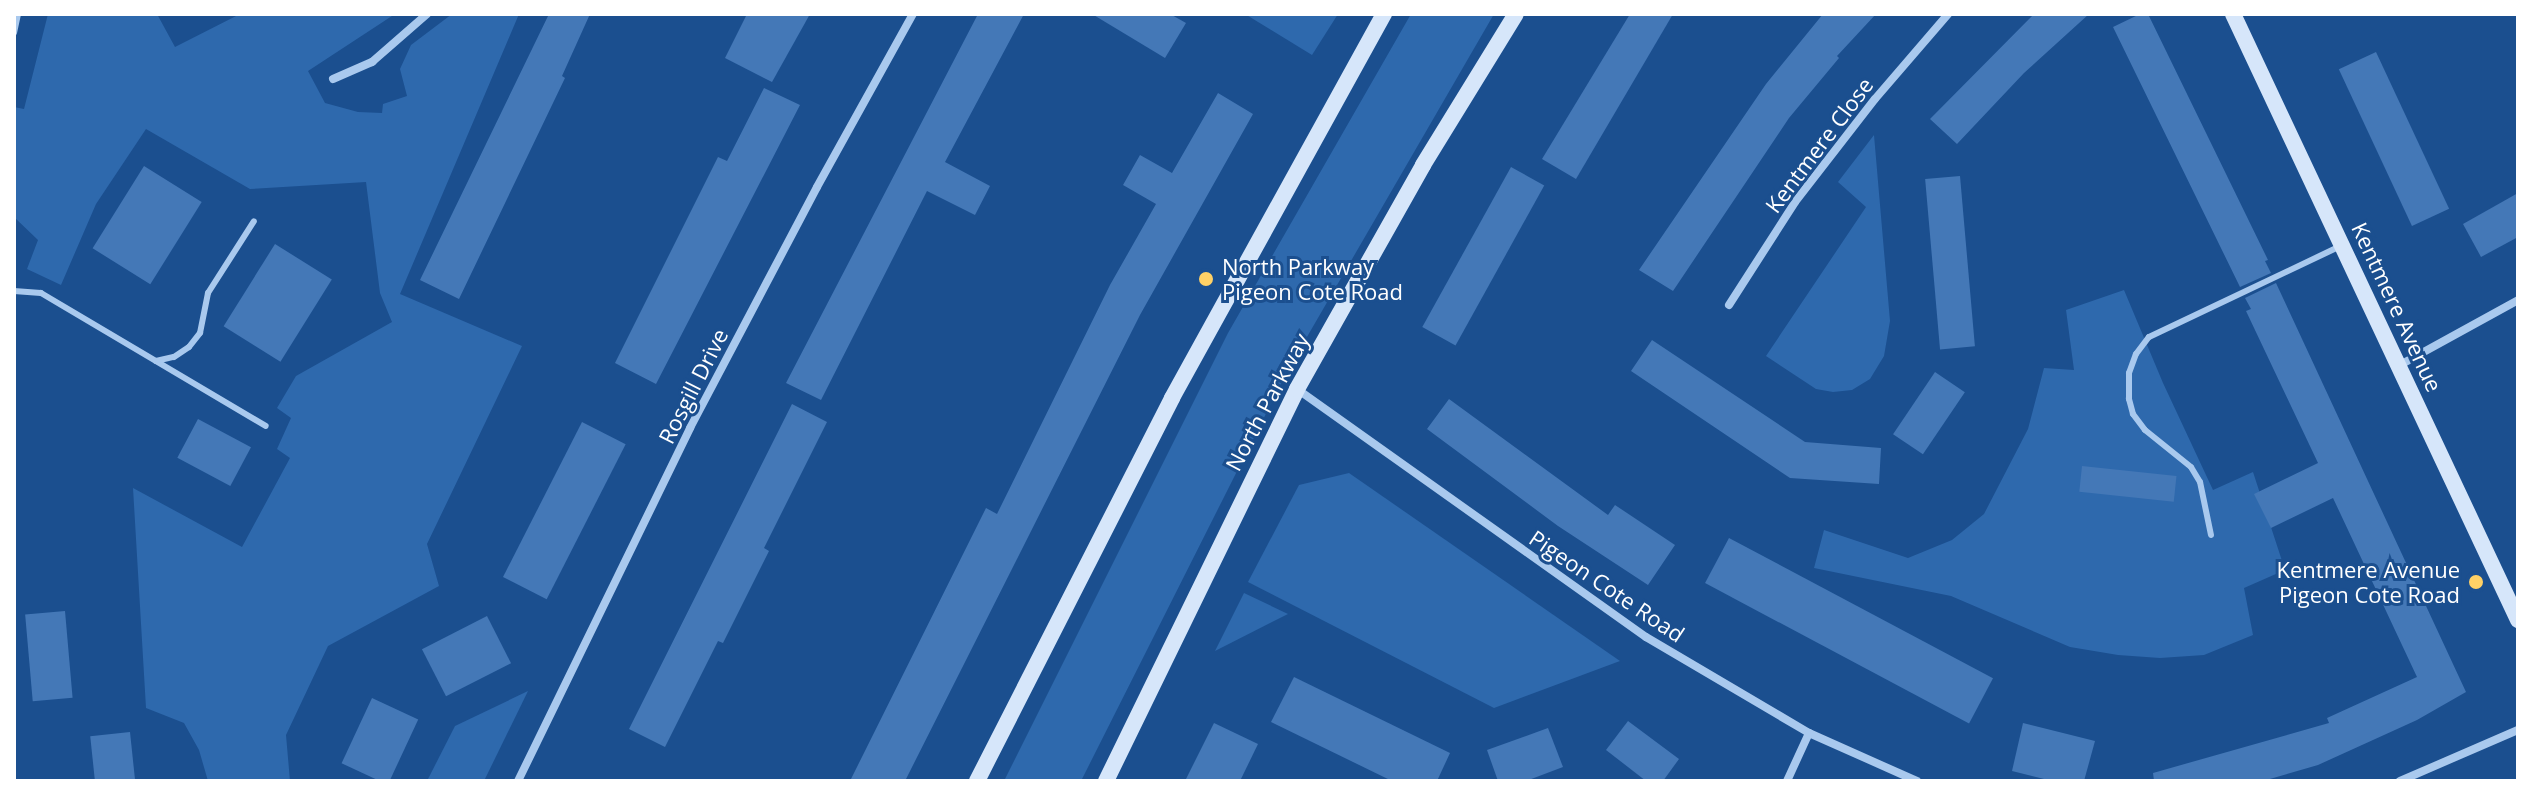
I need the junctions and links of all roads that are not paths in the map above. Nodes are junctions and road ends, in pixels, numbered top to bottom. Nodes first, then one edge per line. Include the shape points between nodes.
1 (18, 14) edge
2 (427, 14) edge
3 (913, 14) edge
4 (1384, 14) edge
5 (1516, 14) edge
6 (1948, 14) edge
7 (2233, 14) edge
8 (14, 33) edge
9 (333, 79) dead end
10 (254, 221) dead end
11 (2344, 245) junction
12 (14, 291) edge
13 (2518, 300) edge
14 (1729, 305) dead end
15 (156, 361) junction
16 (2400, 365) junction
17 (1297, 389) junction
18 (266, 426) dead end
19 (2211, 535) dead end
20 (2518, 620) edge
21 (2518, 730) edge
22 (1809, 733) junction
23 (518, 781) edge
24 (977, 781) edge
25 (1106, 781) edge
26 (1787, 781) edge
27 (1917, 781) edge
28 (2400, 781) edge

1 - 8 lane
2 - 9 street via 372,62
3 - 23 street, Rosgill Drive via 690,428
4 - 24 street via 1172,398
5 - 17 street, North Parkway via 1423,165
6 - 14 street, Kentmere Close via 1795,202
7 - 11 street, Kentmere Avenue
10 - 15 lane via 208,293 200,333 174,357
11 - 16 street, Kentmere Avenue
11 - 19 lane via 2149,337 2136,354 2129,373 2133,414 2196,475
12 - 15 lane via 41,293
13 - 16 street
15 - 18 lane
16 - 20 street, Kentmere Avenue
17 - 22 street, Pigeon Cote Road via 1646,637
17 - 25 street, North Parkway
21 - 28 street
22 - 26 street
22 - 27 street, Pigeon Cote Road

